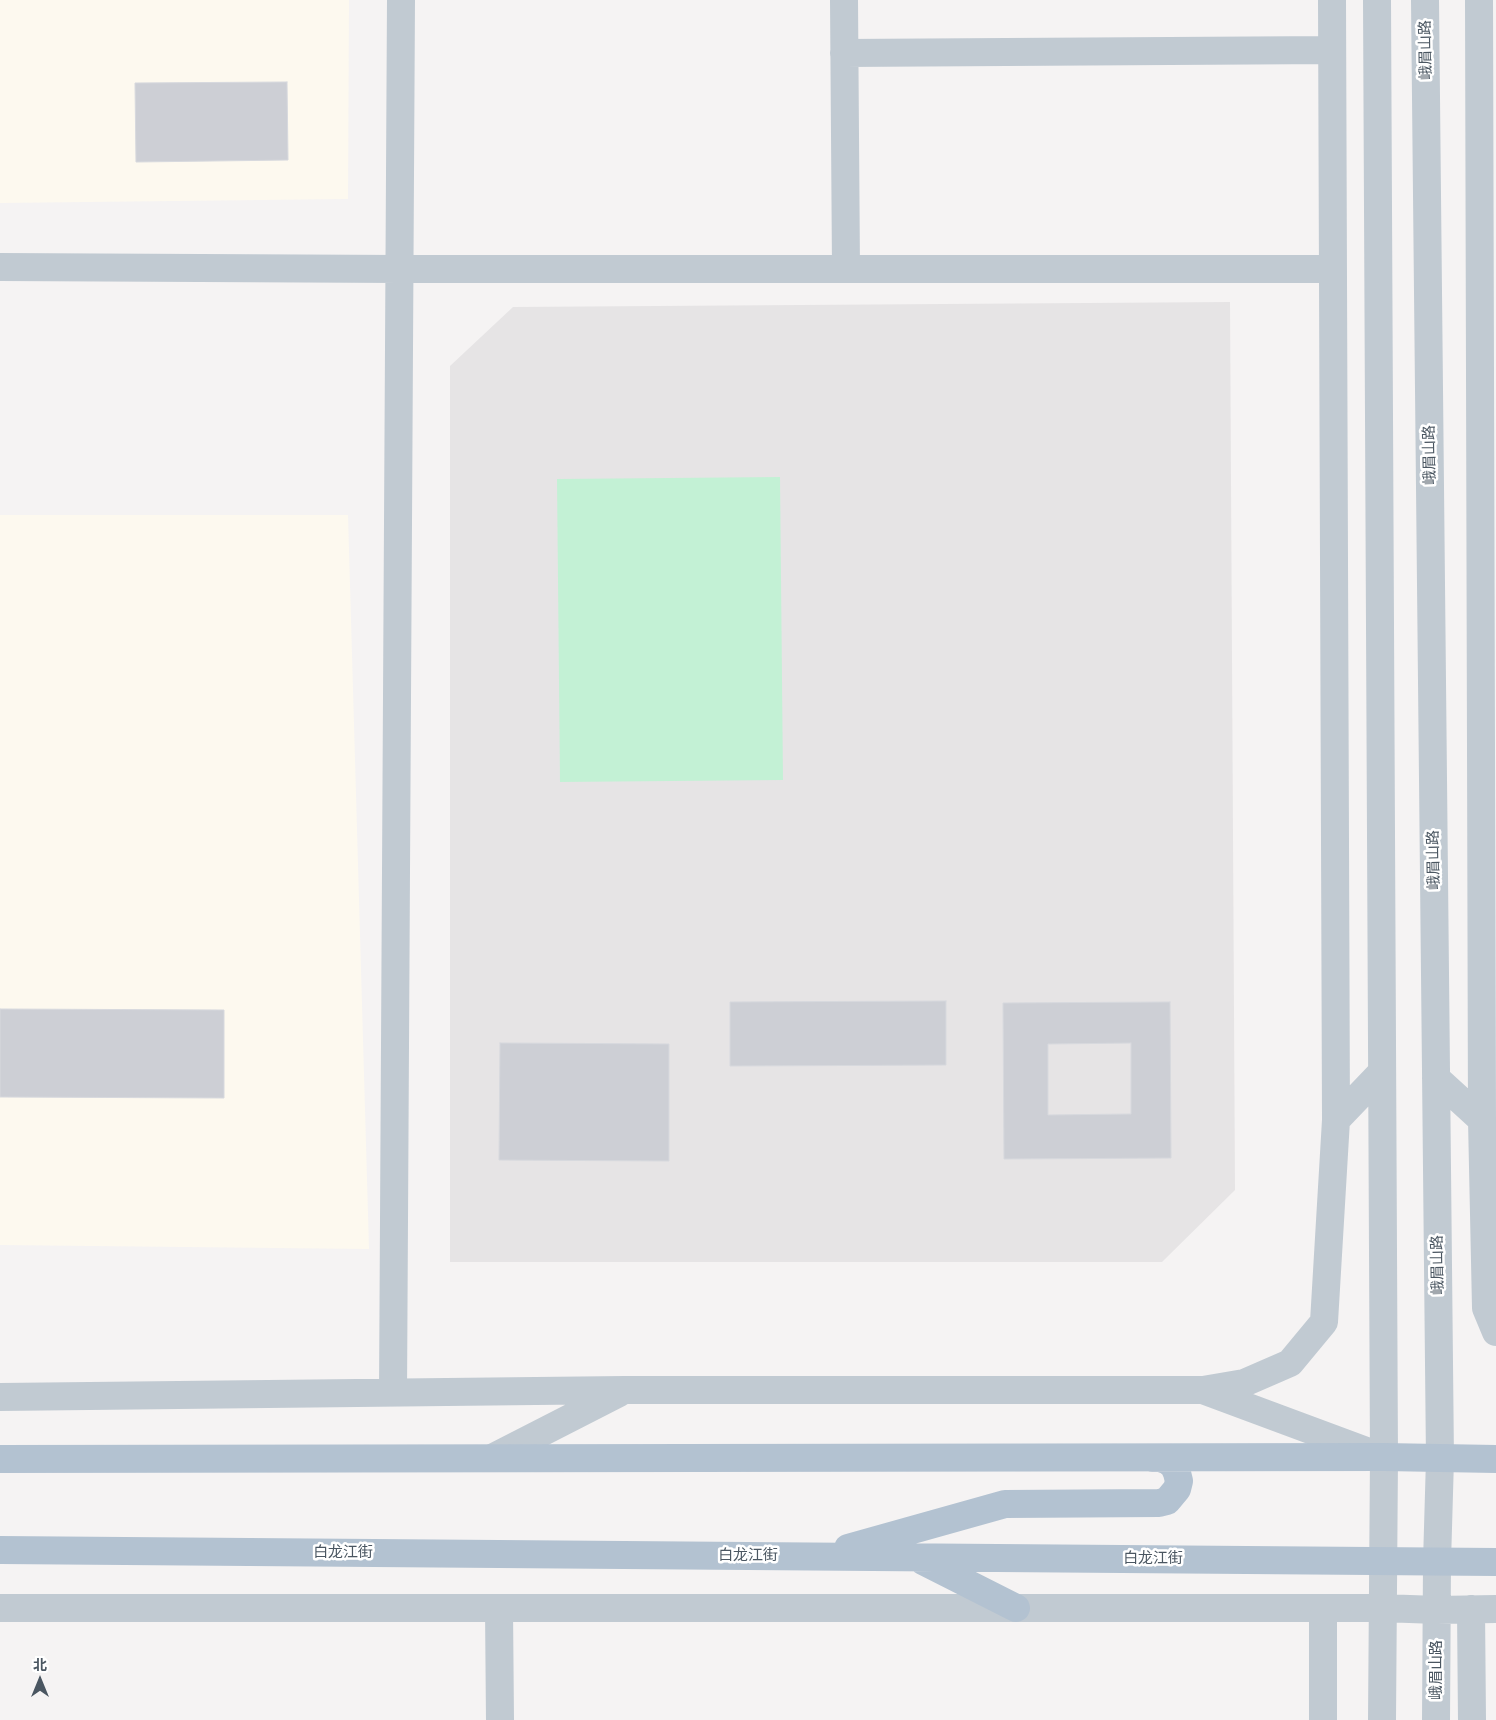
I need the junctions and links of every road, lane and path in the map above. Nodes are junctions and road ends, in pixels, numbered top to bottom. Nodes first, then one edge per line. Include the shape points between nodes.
1 (401, 0) edge
2 (844, 0) edge
3 (1332, 0) edge
4 (1377, 0) edge
5 (1425, 0) edge
6 (1479, 0) edge
7 (1332, 50) junction
8 (844, 53) junction
9 (0, 267) edge
10 (400, 269) junction
11 (846, 269) junction
12 (1333, 269) junction
13 (1382, 1072) junction
14 (1436, 1078) junction
15 (1336, 1120) junction
16 (1482, 1120) junction
17 (1496, 1332) edge
18 (625, 1390) junction
19 (1203, 1390) junction
20 (393, 1392) junction
21 (0, 1397) edge
22 (1384, 1457) junction
23 (492, 1458) junction
24 (1152, 1458) junction
25 (0, 1459) edge
26 (1440, 1459) junction
27 (1496, 1459) edge
28 (0, 1550) edge
29 (815, 1557) junction
30 (918, 1558) junction
31 (1382, 1561) junction
32 (1436, 1562) junction
33 (1496, 1562) edge
34 (0, 1608) edge
35 (499, 1608) junction
36 (1016, 1608) junction
37 (1323, 1608) junction
38 (1382, 1608) junction
39 (1484, 1609) edge
40 (1436, 1610) junction
41 (500, 1720) edge
42 (1323, 1720) edge
43 (1382, 1720) edge
44 (1436, 1720) edge
45 (1472, 1720) edge

1 - 10 street
2 - 8 street
3 - 7 street
4 - 13 street
5 - 14 street, 峨眉山路
6 - 16 street
7 - 8 street
7 - 12 street
8 - 11 street
9 - 10 street
10 - 11 street
10 - 20 street
11 - 12 street
12 - 15 street
13 - 15 street
13 - 22 street
14 - 16 street
14 - 26 street, 峨眉山路
15 - 19 street via 1324,1322 1290,1363 1244,1384
16 - 17 street via 1486,1308
18 - 19 street
18 - 20 street
18 - 23 street
19 - 22 street
20 - 21 street
22 - 24 main road
22 - 26 main road
22 - 31 street
23 - 24 main road
23 - 25 main road
24 - 29 main road via 1168,1461 1178,1473 1177,1489 1167,1501 1005,1504
26 - 27 main road
26 - 32 street, 峨眉山路
28 - 29 main road, 白龙江街
29 - 30 main road, 白龙江街
30 - 31 main road, 白龙江街
30 - 36 main road
31 - 32 main road, 白龙江街
31 - 38 street
32 - 33 main road, 白龙江街
32 - 40 street, 峨眉山路
34 - 35 street
35 - 36 street
35 - 41 street
36 - 37 street
37 - 38 street
37 - 42 street
38 - 40 street
38 - 43 street
39 - 40 street
39 - 45 street
40 - 44 street, 峨眉山路

